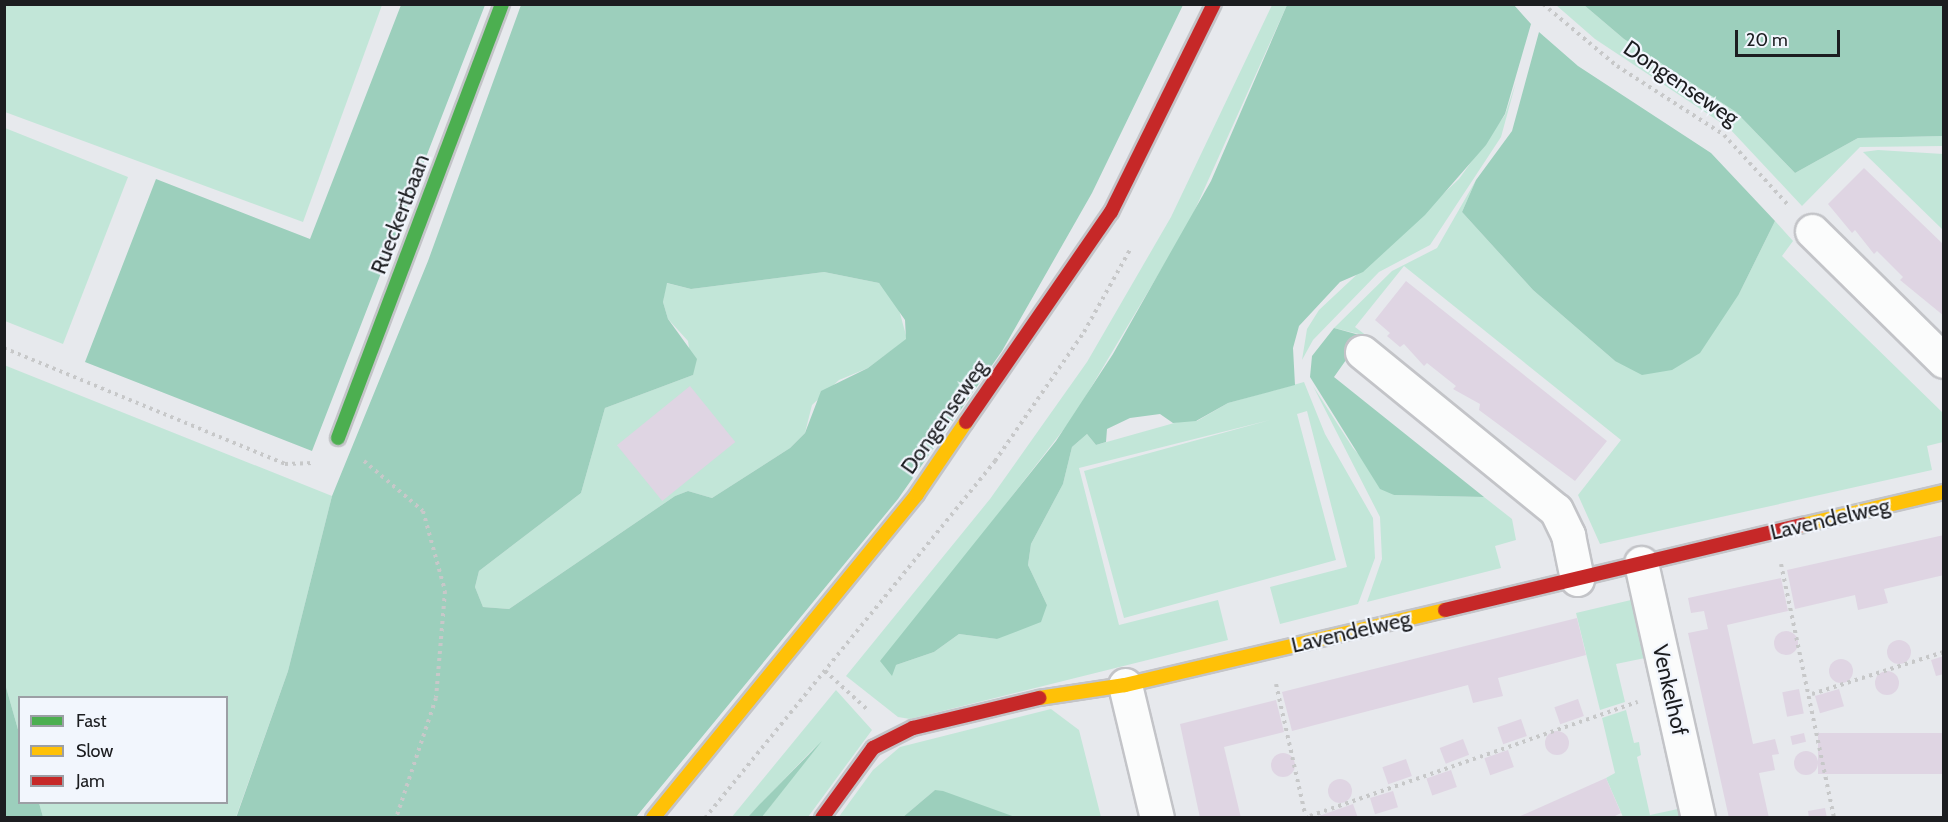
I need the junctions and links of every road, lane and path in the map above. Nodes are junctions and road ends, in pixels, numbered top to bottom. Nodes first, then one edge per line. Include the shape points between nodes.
1 (502, 4) edge
2 (1214, 4) edge
3 (1543, 4) edge
4 (1812, 231) joint
5 (4, 348) edge
6 (1362, 352) dead end
7 (1944, 361) edge
8 (338, 438) junction
9 (1944, 492) edge
10 (1774, 532) junction
11 (1641, 563) junction
12 (1577, 579) junction
13 (1268, 651) junction
14 (1944, 652) edge
15 (825, 670) dead end
16 (1125, 685) junction
17 (1670, 691) junction
18 (1812, 694) junction
19 (893, 734) junction
20 (1308, 817) edge
21 (396, 818) edge
22 (653, 818) edge
23 (822, 818) edge
24 (1157, 818) edge
25 (1698, 818) edge
26 (1834, 818) edge

1 - 8 street, Rueckertbaan
2 - 22 street, Dongenseweg via 1111,212 917,494
3 - 4 path, Dongenseweg via 1617,66 1724,135
4 - 7 street
5 - 8 path via 285,464 320,462
6 - 12 street via 1556,510 1568,535
8 - 21 path via 423,511 446,591 436,698
9 - 10 street, Lavendelweg
10 - 11 street, Lavendelweg
10 - 18 path
11 - 12 street, Lavendelweg
11 - 17 street, Venkelhof
12 - 13 street, Lavendelweg
13 - 16 street, Lavendelweg
13 - 20 path
14 - 18 path
15 - 19 path
16 - 19 street, Lavendelweg via 1070,691
16 - 24 street
17 - 20 path
17 - 25 street, Venkelhof
18 - 26 path via 1807,695
19 - 23 street via 873,748

